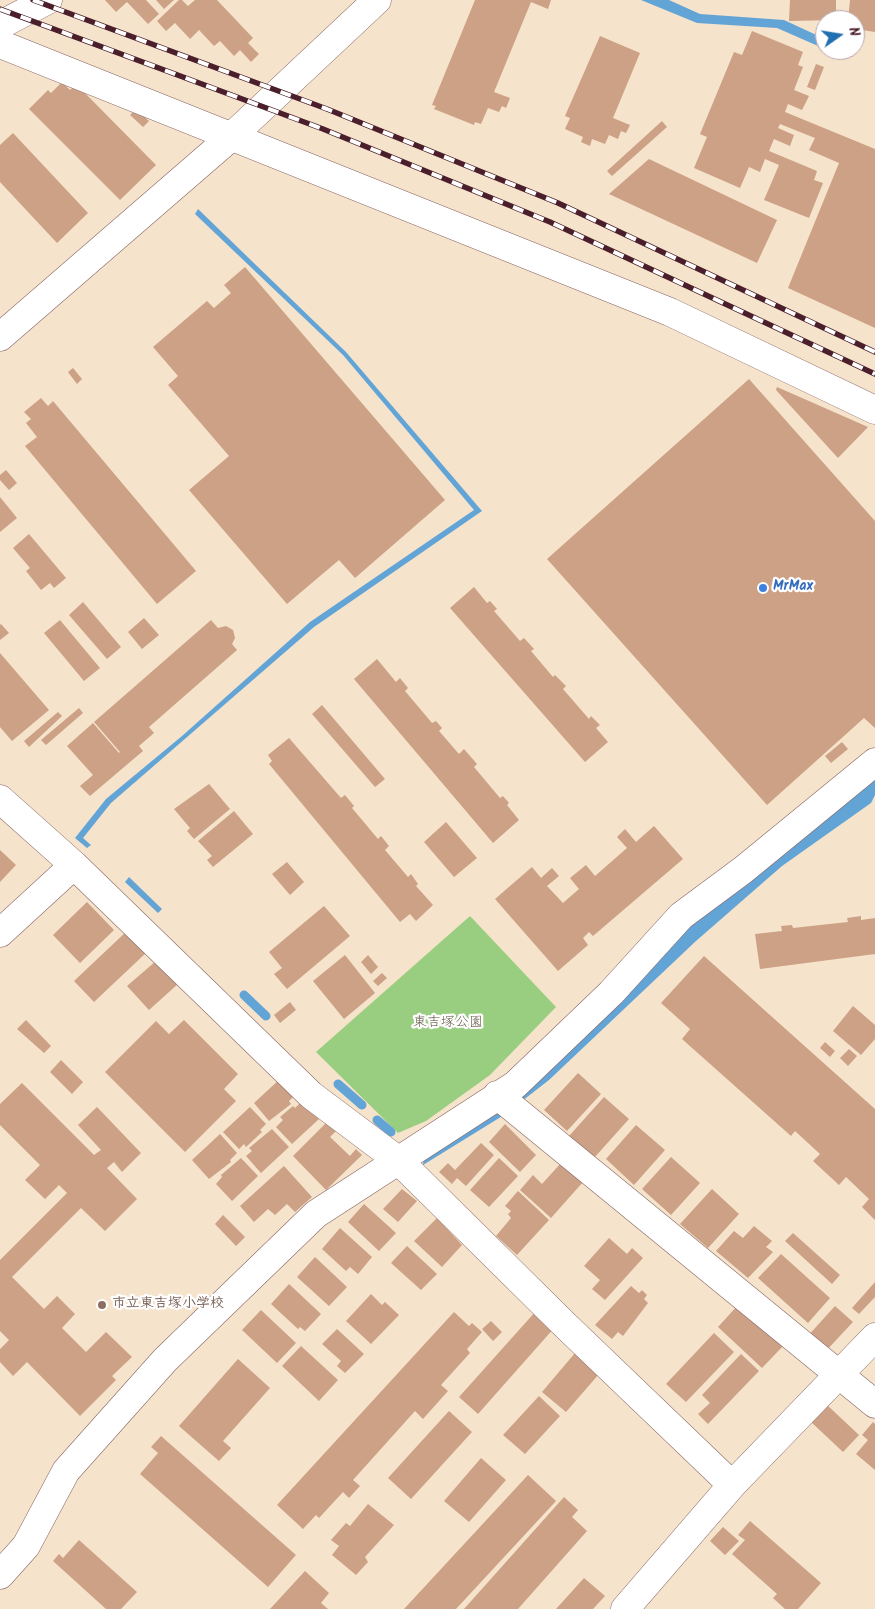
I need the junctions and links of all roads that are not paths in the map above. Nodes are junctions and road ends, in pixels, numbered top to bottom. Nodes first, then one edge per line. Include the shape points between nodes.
1 (48, 0) edge
2 (377, 0) edge
3 (0, 26) edge
4 (0, 44) edge
5 (231, 137) junction
6 (0, 337) edge
7 (875, 410) edge
8 (875, 762) edge
9 (0, 799) edge
10 (74, 865) junction
11 (0, 933) edge
12 (500, 1099) junction
13 (399, 1161) junction
14 (875, 1337) edge
15 (839, 1374) junction
16 (875, 1404) edge
17 (732, 1485) junction
18 (0, 1575) edge
19 (625, 1609) edge

1 - 3 street
2 - 5 street
4 - 5 street
5 - 6 street
5 - 7 street via 670,312
8 - 12 street via 681,916 611,993
9 - 10 street
10 - 11 street
10 - 13 street via 311,1095
12 - 13 street
12 - 15 street
13 - 17 street
13 - 18 street via 316,1214 165,1360 66,1471 26,1546
14 - 15 street
15 - 16 street
15 - 17 street
17 - 19 street

